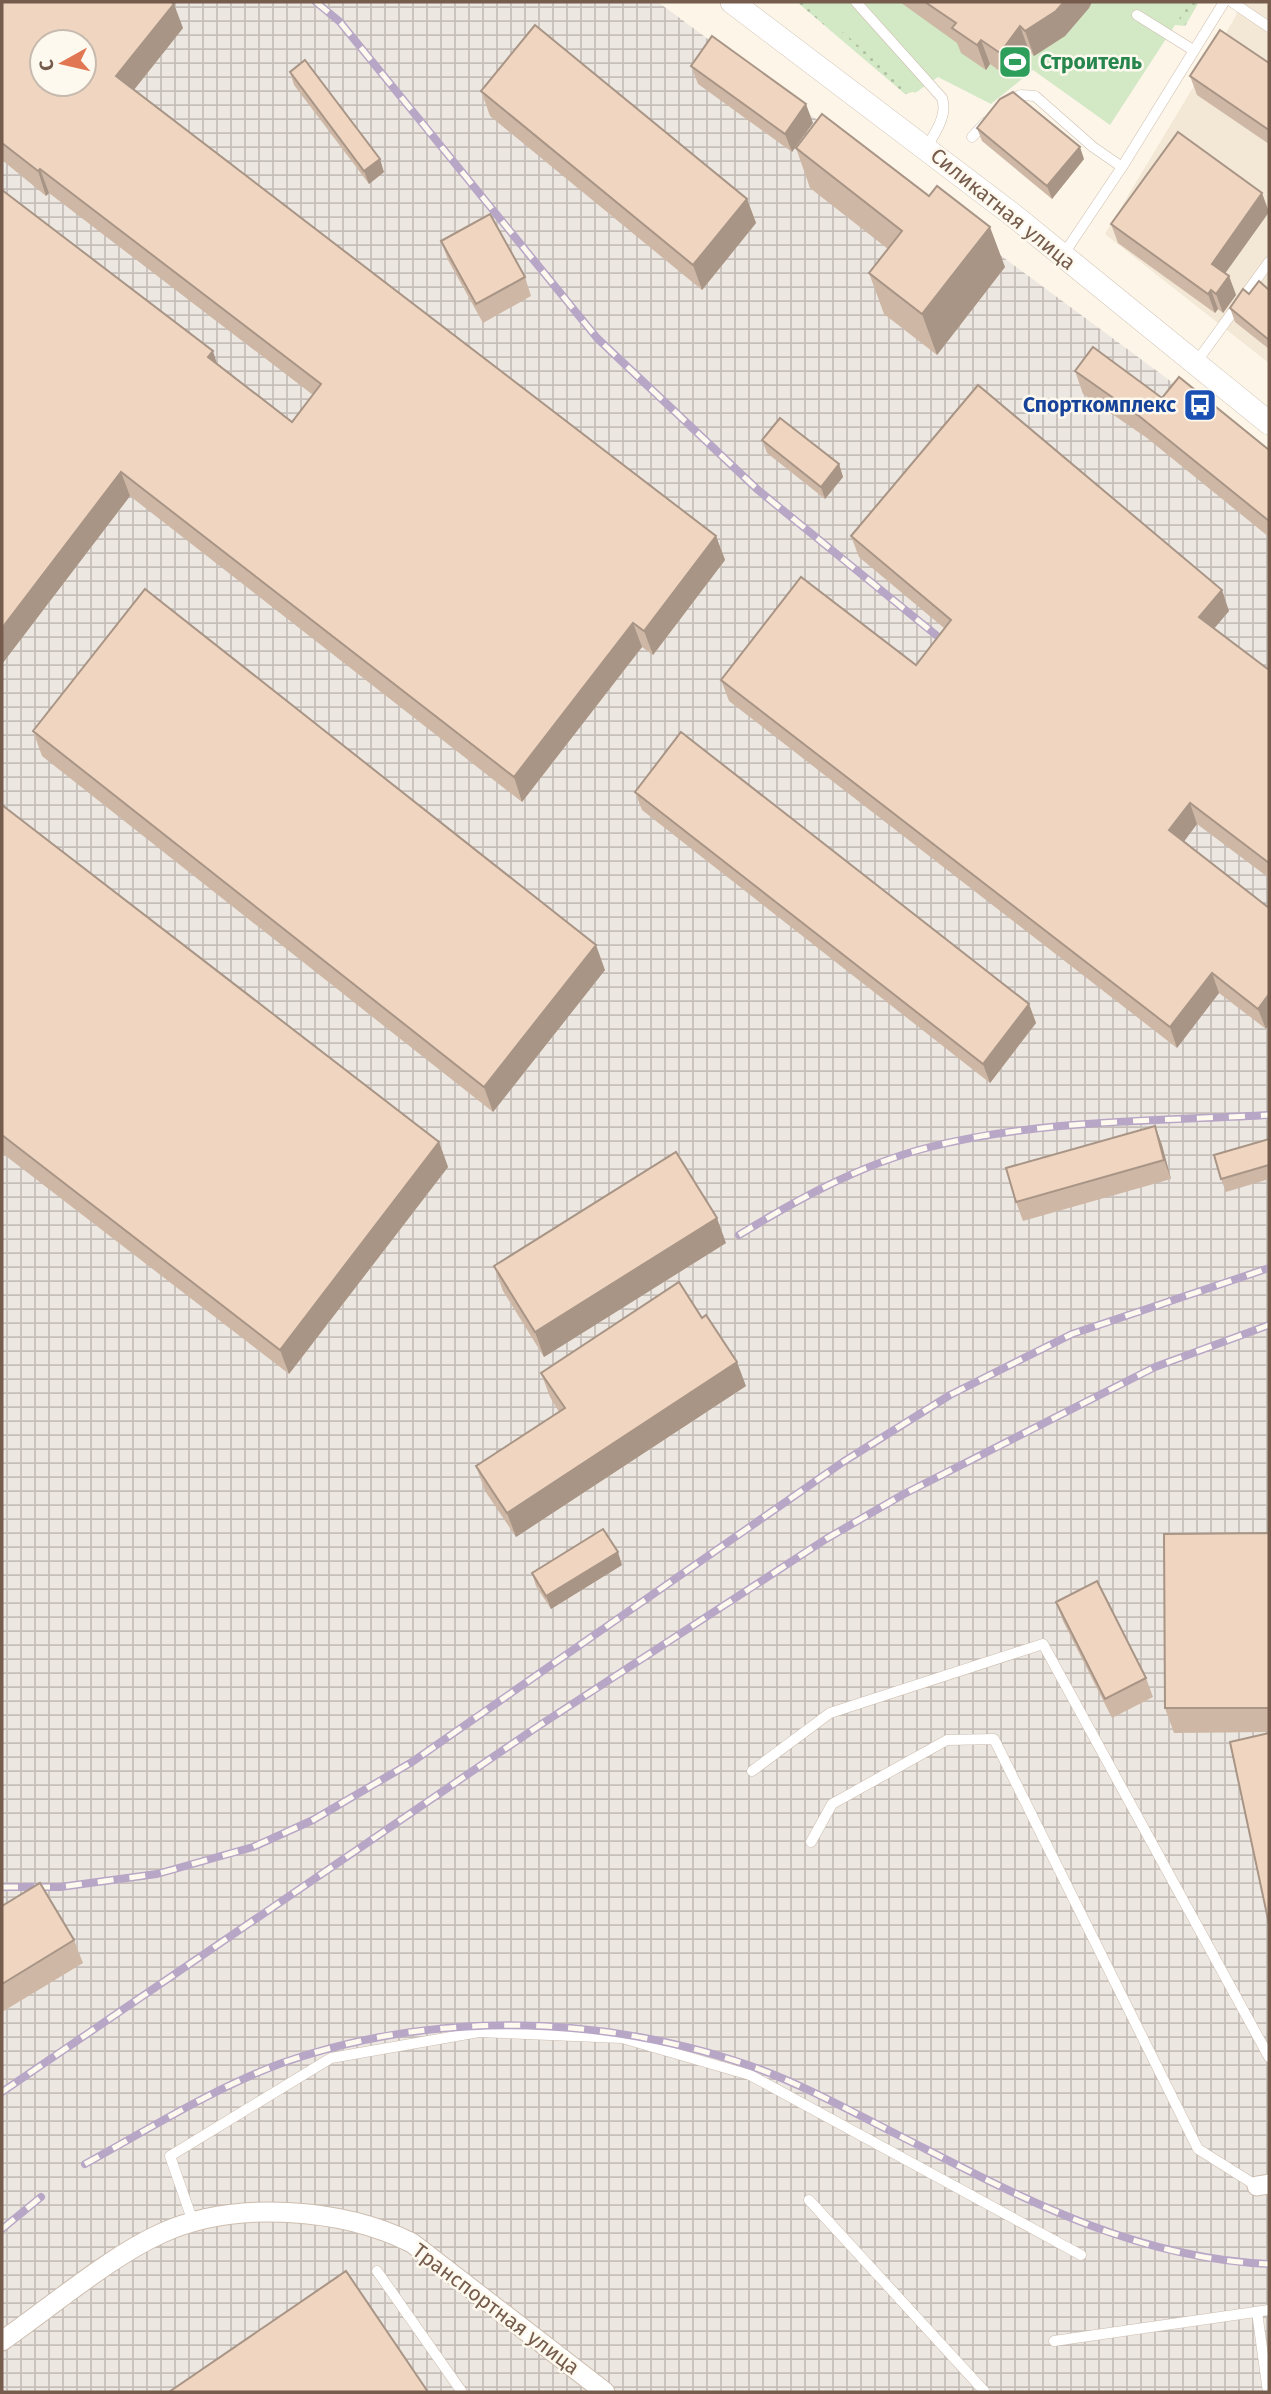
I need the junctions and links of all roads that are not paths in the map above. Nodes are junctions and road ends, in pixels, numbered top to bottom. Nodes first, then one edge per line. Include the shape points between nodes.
1 (732, 2) edge
2 (856, 2) edge
3 (1224, 2) edge
4 (1232, 2) edge
5 (1137, 15) dead end
6 (1269, 27) edge
7 (1193, 51) junction
8 (972, 137) dead end
9 (927, 147) junction
10 (1122, 167) junction
11 (1063, 256) junction
12 (1269, 262) edge
13 (1194, 365) junction
14 (1269, 423) edge
15 (752, 1771) dead end
16 (811, 1842) dead end
17 (1269, 2057) edge
18 (1263, 2185) edge
19 (809, 2200) dead end
20 (193, 2222) junction
21 (1081, 2255) dead end
22 (377, 2271) dead end
23 (1269, 2310) edge
24 (1257, 2312) junction
25 (2, 2341) edge
26 (1054, 2342) dead end
27 (462, 2392) edge
28 (605, 2392) edge
29 (985, 2392) edge
30 (1268, 2392) edge

1 - 9 street, Силикатная улица
2 - 9 lane via 942,99 943,117
3 - 7 lane
4 - 6 lane
5 - 7 lane
7 - 10 lane
8 - 10 lane via 1005,101 1027,94
9 - 11 street, Силикатная улица
10 - 11 lane
11 - 13 street, Силикатная улица
12 - 13 lane
13 - 14 street, Силикатная улица
15 - 17 lane via 830,1713 1043,1644
16 - 18 lane via 832,1804 947,1740 994,1739 1198,2149
19 - 29 lane
20 - 21 lane via 170,2156 331,2058 479,2032 622,2038 750,2075
20 - 25 street, Транспортная улица via 131,2250
20 - 28 street, Транспортная улица via 294,2214 349,2219 382,2228 412,2243
22 - 27 lane
23 - 24 lane
24 - 26 lane
24 - 30 lane

